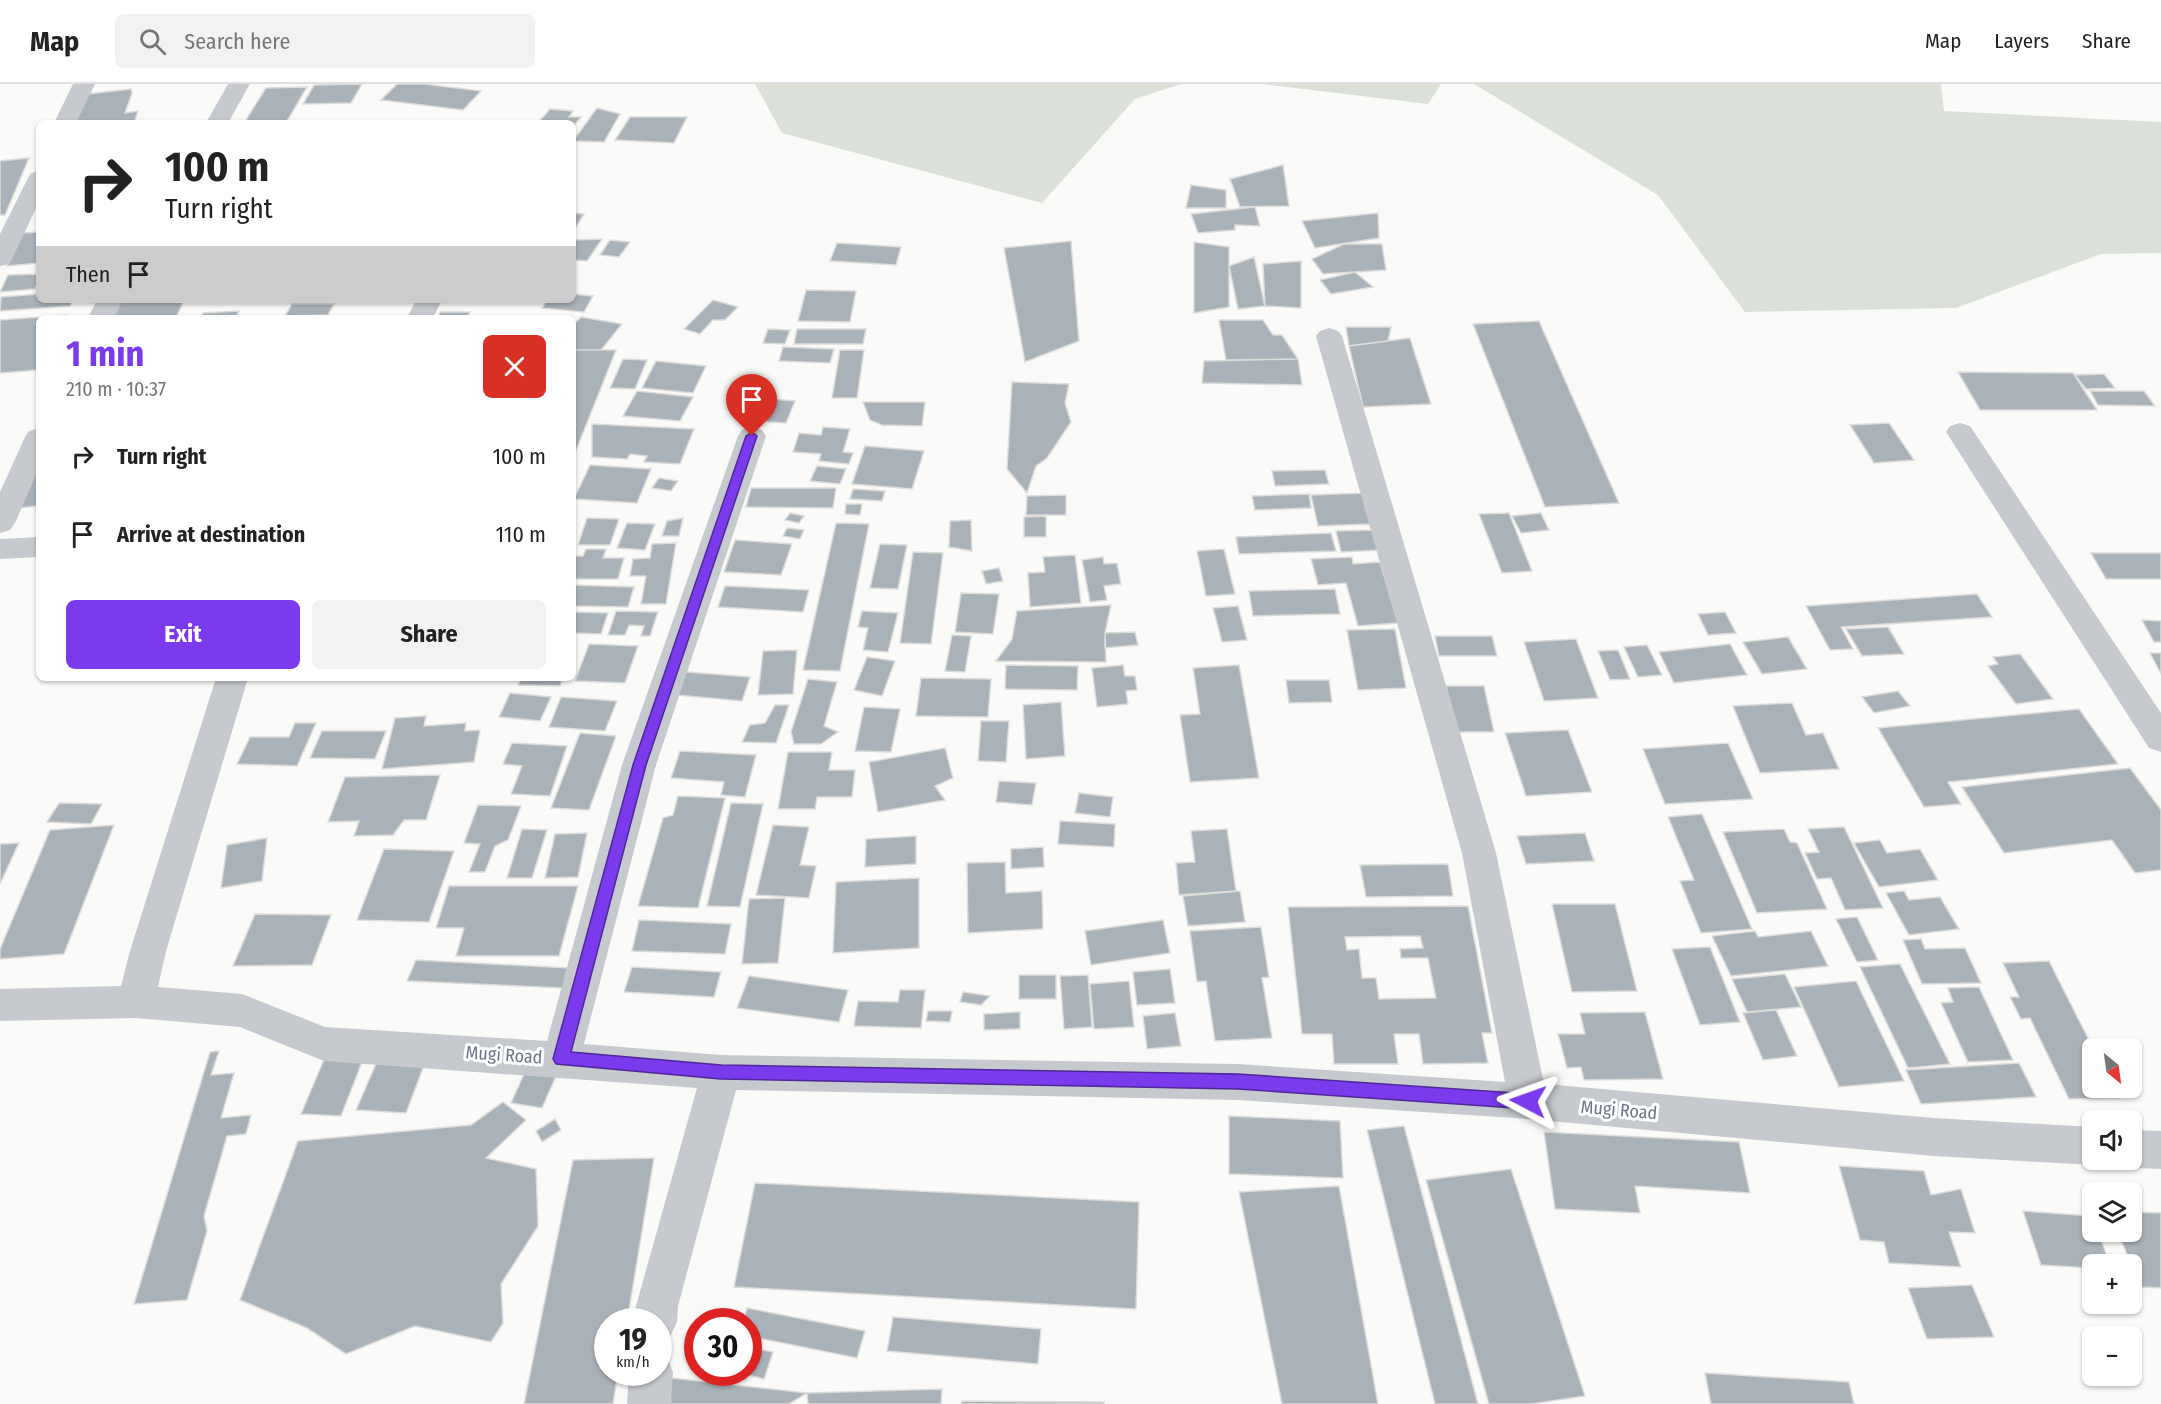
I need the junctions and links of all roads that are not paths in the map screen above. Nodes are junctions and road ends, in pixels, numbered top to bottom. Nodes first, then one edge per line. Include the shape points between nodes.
1 (84, 84) edge
2 (218, 84) edge
3 (239, 84) edge
4 (67, 120) edge
5 (198, 120) edge
6 (218, 120) edge
7 (36, 184) edge
8 (0, 259) edge
9 (1329, 336) dead end
10 (1960, 432) dead end
11 (752, 436) dead end
12 (36, 444) edge
13 (0, 523) edge
14 (36, 547) edge
15 (0, 549) edge
16 (231, 681) edge
17 (2161, 739) edge
18 (136, 1002) junction
19 (0, 1005) edge
20 (561, 1059) junction
21 (721, 1072) junction
22 (1528, 1101) junction
23 (2082, 1145) edge
24 (2142, 1149) edge
25 (2161, 1150) edge
26 (657, 1308) edge
27 (650, 1386) edge
28 (649, 1404) edge

1 - 4 street
2 - 5 street
3 - 6 street
7 - 8 street
9 - 22 street via 1479,853
10 - 17 street
11 - 20 street via 639,765
12 - 13 street
14 - 15 street
16 - 18 street
18 - 19 street, Mugi Road
18 - 20 street, Mugi Road via 242,1011 324,1044
20 - 21 street, Mugi Road
21 - 22 street, Mugi Road via 1238,1082
21 - 26 street
22 - 23 street, Mugi Road via 1922,1136
24 - 25 street
27 - 28 street

